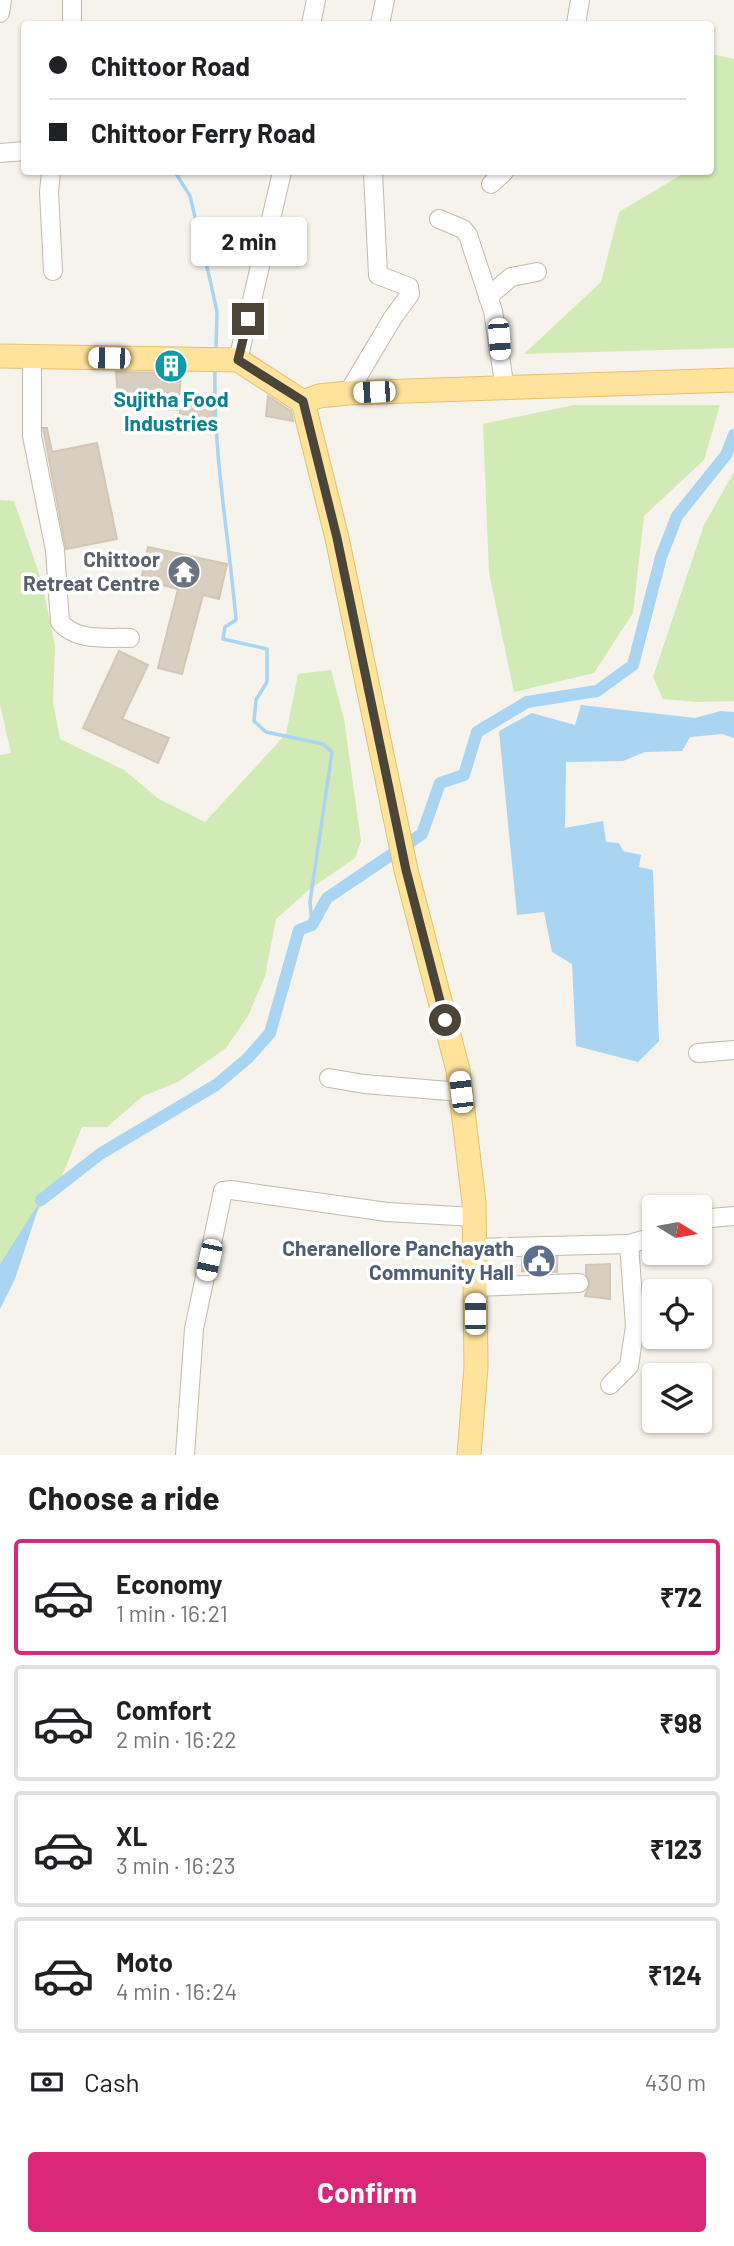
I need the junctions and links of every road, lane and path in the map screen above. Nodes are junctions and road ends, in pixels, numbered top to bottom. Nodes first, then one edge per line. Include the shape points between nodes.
1 (2, 0) edge
2 (72, 0) edge
3 (316, 0) edge
4 (385, 0) edge
5 (580, 0) edge
6 (0, 13) edge
7 (72, 21) edge
8 (312, 21) edge
9 (381, 21) edge
10 (576, 21) edge
11 (21, 151) edge
12 (0, 153) edge
13 (51, 175) edge
14 (281, 175) edge
15 (373, 175) edge
16 (439, 219) dead end
17 (53, 271) dead end
18 (537, 272) dead end
19 (488, 297) junction
20 (0, 355) edge
21 (32, 356) junction
22 (238, 360) junction
23 (734, 380) edge
24 (505, 389) junction
25 (348, 393) junction
26 (303, 401) junction
27 (130, 638) dead end
28 (734, 1050) edge
29 (698, 1053) dead end
30 (329, 1078) dead end
31 (461, 1092) junction
32 (734, 1216) edge
33 (474, 1217) junction
34 (712, 1220) edge
35 (642, 1240) edge
36 (629, 1244) junction
37 (474, 1248) junction
38 (579, 1283) dead end
39 (475, 1287) junction
40 (610, 1385) dead end
41 (185, 1455) edge
42 (468, 1455) edge

1 - 6 street
2 - 7 street
3 - 8 street
4 - 9 street
5 - 10 street
11 - 12 street
13 - 17 street
14 - 22 street
15 - 25 street via 378,275 409,287 410,294
16 - 19 street via 468,235
18 - 19 street via 511,277
19 - 24 street
20 - 21 main road
21 - 22 main road
21 - 27 street via 32,436 55,550 60,622 78,635
22 - 26 main road
23 - 24 main road
24 - 25 main road
25 - 26 main road
26 - 31 main road via 337,538 406,870
28 - 29 street
30 - 31 street
31 - 33 main road
32 - 34 street
33 - 37 main road
33 - 41 street via 387,1212 223,1191 194,1329
35 - 36 street
36 - 37 street
36 - 40 street via 635,1326 629,1366
37 - 39 main road
38 - 39 street
39 - 42 main road via 476,1367

